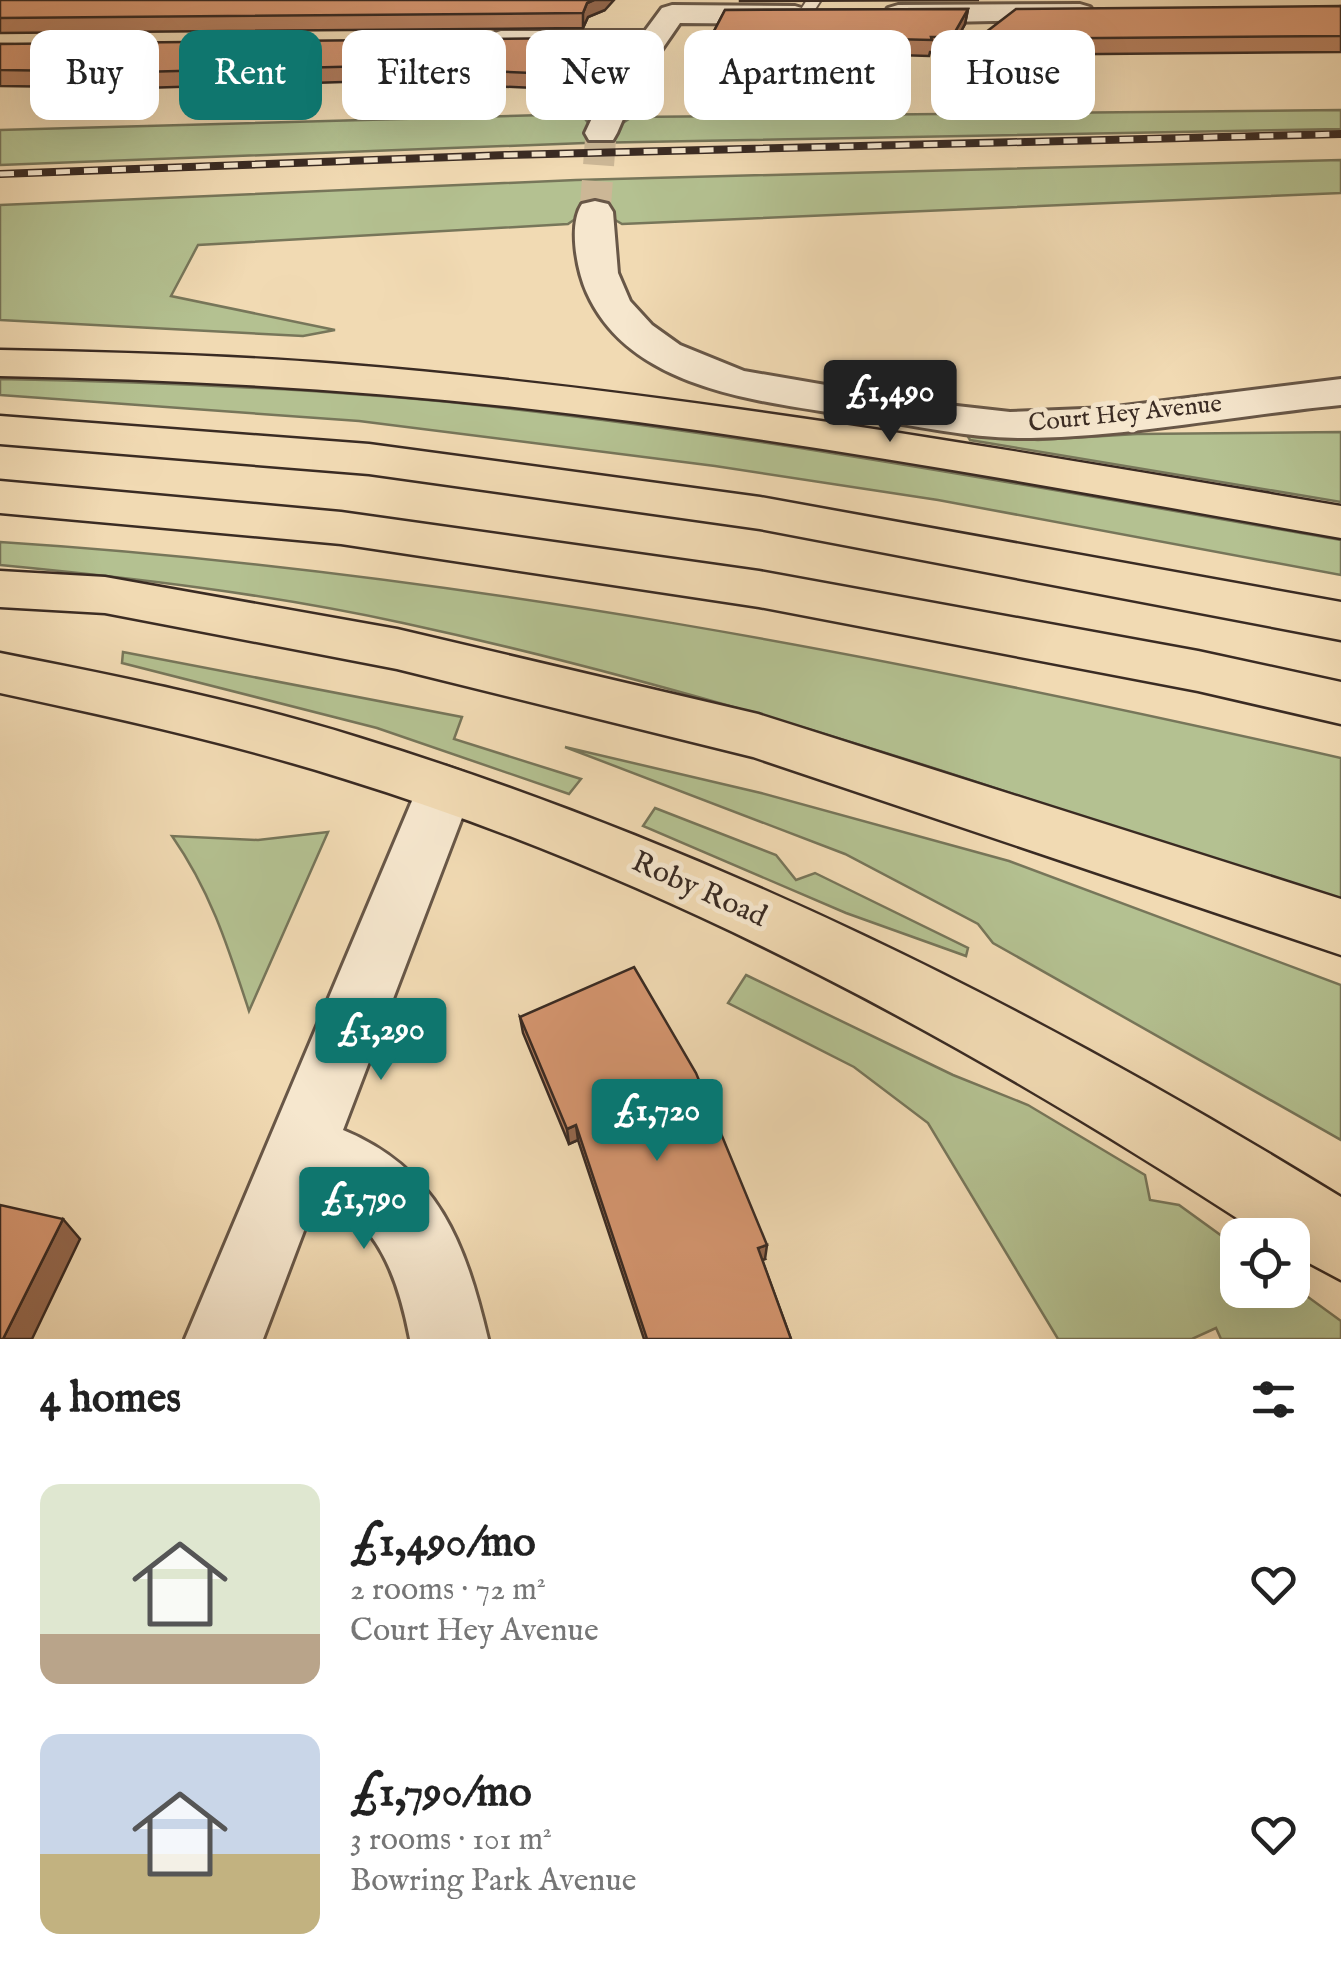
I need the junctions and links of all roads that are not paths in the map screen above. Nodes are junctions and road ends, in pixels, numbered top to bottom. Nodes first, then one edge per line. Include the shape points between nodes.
1 (401, 0) edge
2 (1035, 6) edge
3 (677, 7) edge
4 (819, 10) edge
5 (1116, 12) edge
6 (873, 14) edge
7 (375, 30) edge
8 (660, 30) edge
9 (607, 120) edge
10 (602, 133) tunnel mouth
11 (595, 212) tunnel mouth
12 (0, 363) edge
13 (1341, 392) edge
14 (0, 430) edge
15 (0, 497) edge
16 (1341, 522) edge
17 (0, 589) edge
18 (1341, 620) edge
19 (0, 673) edge
20 (1341, 703) edge
21 (445, 789) junction
22 (1341, 927) edge
23 (303, 1147) junction
24 (1341, 1241) edge
25 (224, 1339) edge
26 (449, 1339) edge

1 - 7 street
2 - 5 street
2 - 6 street
3 - 4 street
3 - 8 street
9 - 10 street
11 - 13 street, Court Hey Avenue via 596,262 617,310 660,349 764,387 958,421 1033,425
12 - 16 main road via 444,385 703,418
14 - 18 main road via 369,459 760,512
15 - 20 main road via 341,528 759,589
17 - 22 main road via 106,594 397,649 758,736
19 - 21 main road, Roby Road via 212,717
21 - 23 street
21 - 24 main road, Roby Road via 624,856 972,1018 1230,1168
23 - 25 street
23 - 26 street via 392,1200 436,1278

